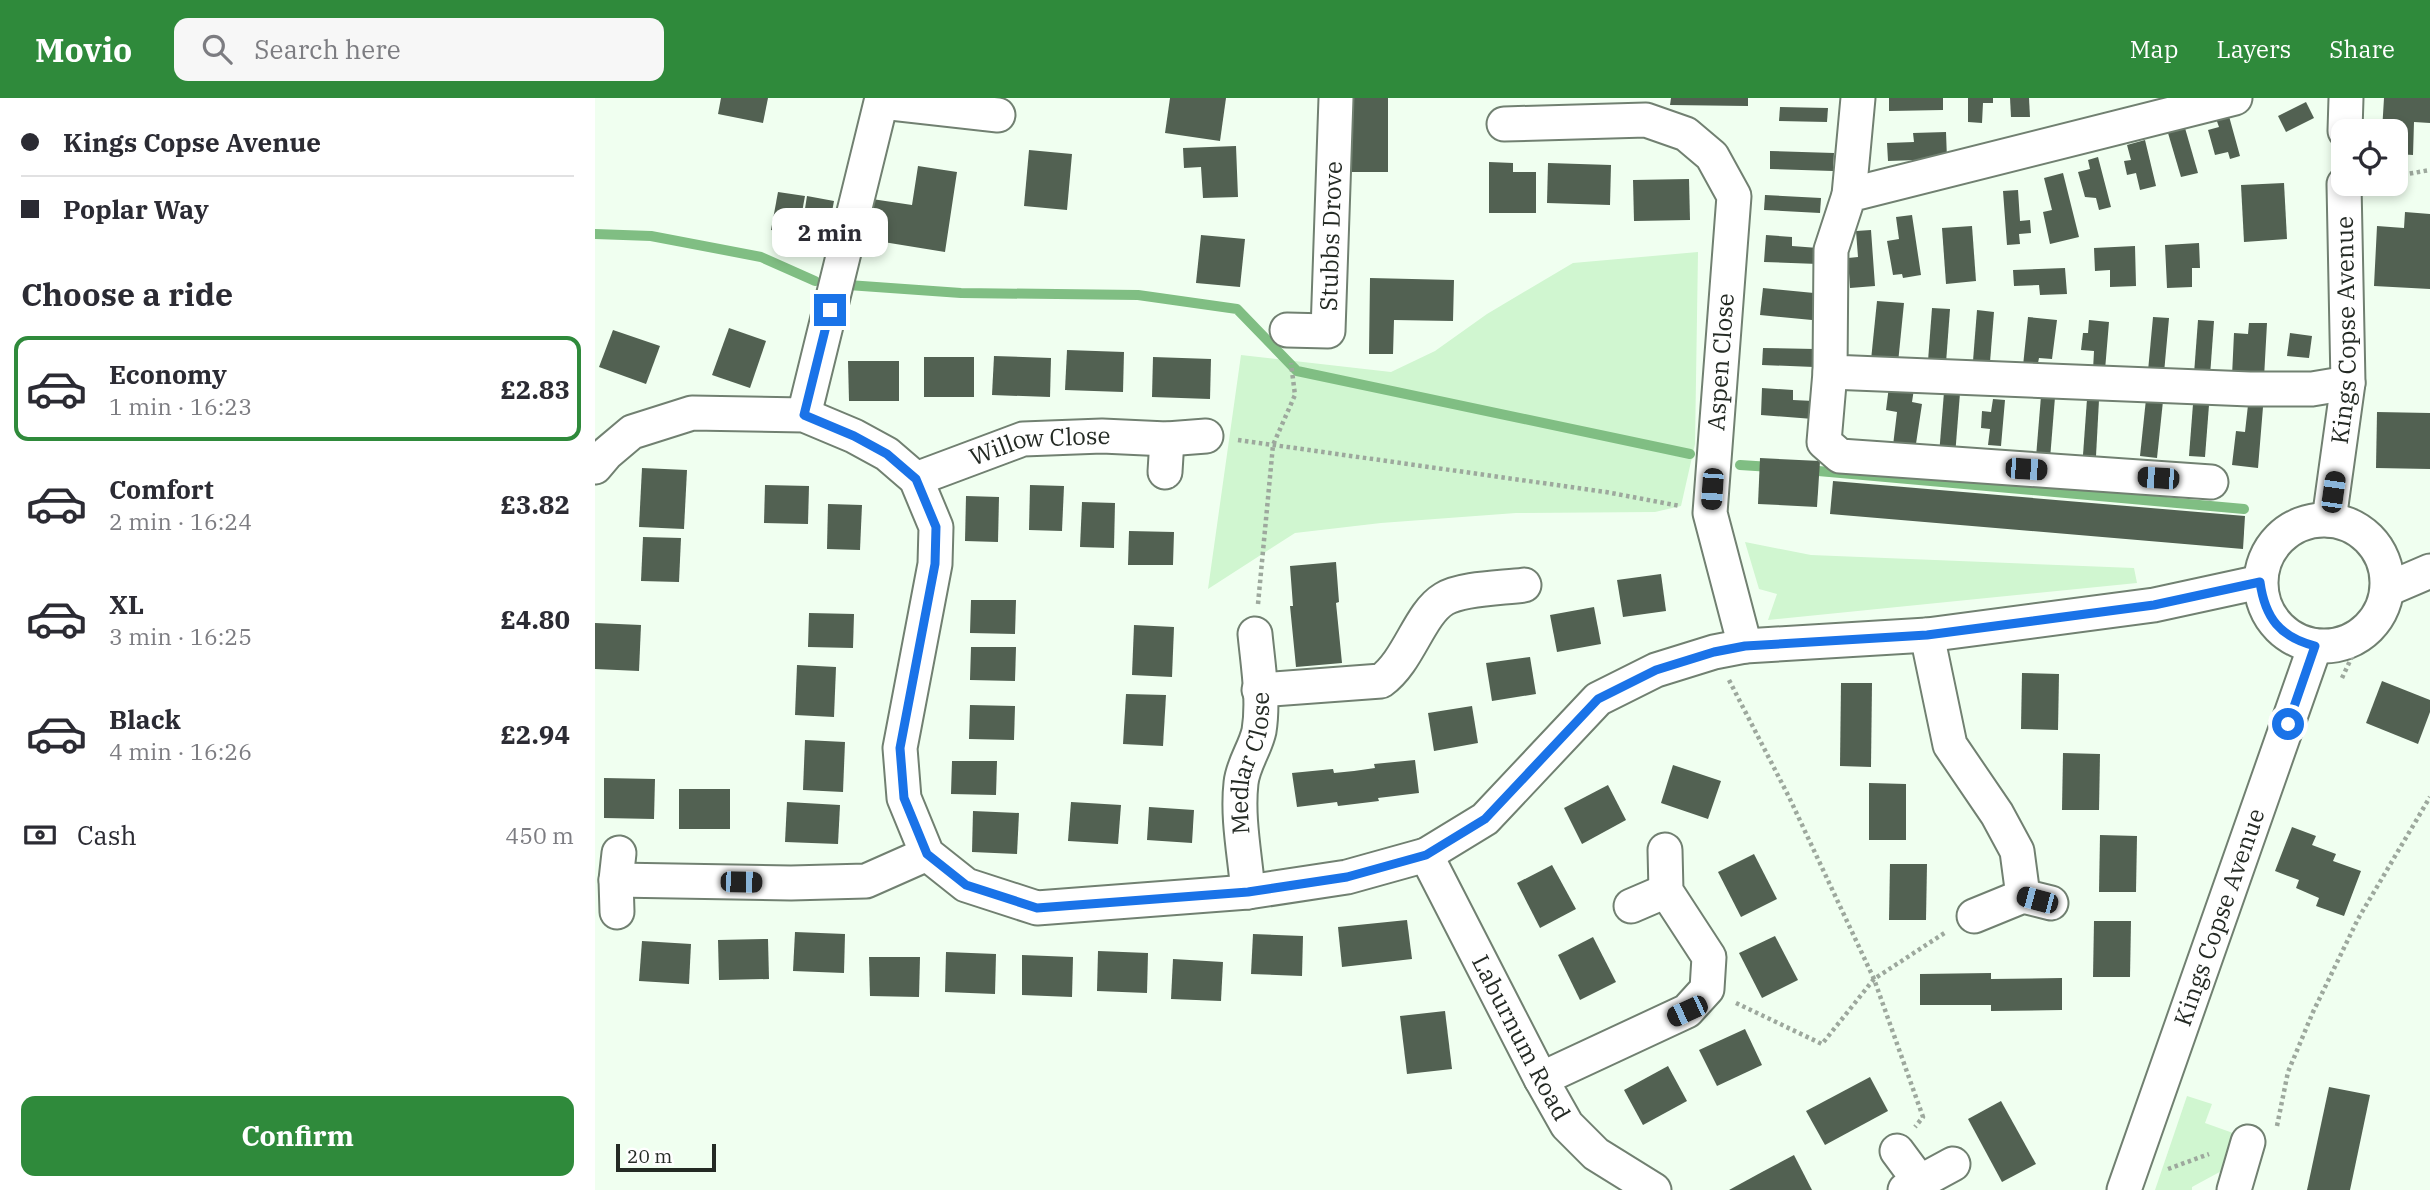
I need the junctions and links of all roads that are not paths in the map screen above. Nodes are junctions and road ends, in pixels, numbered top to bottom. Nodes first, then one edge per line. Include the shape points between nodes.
1 (1336, 98) edge
2 (1858, 98) edge
3 (2235, 98) edge
4 (2346, 98) edge
5 (882, 100) edge
6 (1646, 109) edge
7 (998, 114) dead end
8 (2345, 119) edge
9 (1504, 124) dead end
10 (1849, 195) junction
11 (2344, 196) edge
12 (1287, 330) road end
13 (1830, 372) junction
14 (2348, 383) junction
15 (804, 415) junction
16 (1206, 436) road end
17 (1167, 439) junction
18 (595, 467) edge
19 (1165, 472) dead end
20 (916, 479) junction
21 (2211, 482) dead end
22 (2329, 520) junction
23 (2430, 571) edge
24 (2260, 582) junction
25 (1524, 585) dead end
26 (2388, 589) junction
27 (1255, 634) road end
28 (1927, 635) junction
29 (2315, 646) junction
30 (1729, 649) junction
31 (1259, 690) junction
32 (1665, 850) dead end
33 (927, 854) junction
34 (1426, 855) junction
35 (617, 882) dead end
36 (1666, 891) junction
37 (1248, 892) junction
38 (1631, 906) dead end
39 (1974, 916) road end
40 (1541, 1079) junction
41 (2248, 1142) road end
42 (1896, 1151) road end
43 (1953, 1164) dead end
44 (1912, 1186) edge
45 (2226, 1187) edge
46 (1654, 1190) edge
47 (2124, 1190) edge

1 - 12 street, Stubbs Drove via 1328,331
2 - 10 street
3 - 10 street
4 - 8 street
5 - 7 street
5 - 15 street
6 - 9 street, Aspen Close
6 - 30 street, Aspen Close via 1712,156 1734,196 1710,513
10 - 13 street via 1831,250
11 - 14 street, Kings Copse Avenue
13 - 14 street via 2250,389 2312,389
13 - 21 street via 1824,442 1840,456
14 - 22 street, Kings Copse Avenue
15 - 18 street via 692,413 632,432
15 - 20 street via 887,454
16 - 17 street, Willow Close
17 - 19 street
17 - 20 street, Willow Close via 1023,439
20 - 33 street via 936,527 935,564 900,748 904,798
22 - 24 street via 2308,522 2274,544 2264,561
22 - 26 street via 2349,524 2379,550
23 - 26 street
24 - 28 street via 2154,605
24 - 29 street via 2270,617 2282,631
25 - 31 street via 1453,595 1441,601 1393,673 1381,681
26 - 29 street via 2372,626 2336,646
27 - 31 street, Medlar Close
28 - 30 street
28 - 39 street via 1950,745 1997,814 2037,900
29 - 47 street, Kings Copse Avenue
30 - 34 street via 1656,670 1598,699 1485,819
31 - 37 street, Medlar Close via 1258,736 1241,780
32 - 36 street
33 - 35 street via 866,881
33 - 37 street via 966,885 1037,908
34 - 37 street via 1347,877
34 - 40 street, Laburnum Road
36 - 38 street
36 - 40 street via 1709,957 1707,989 1687,1011
40 - 46 street, Laburnum Road via 1567,1125 1596,1154
41 - 45 street
42 - 44 street
43 - 44 street

